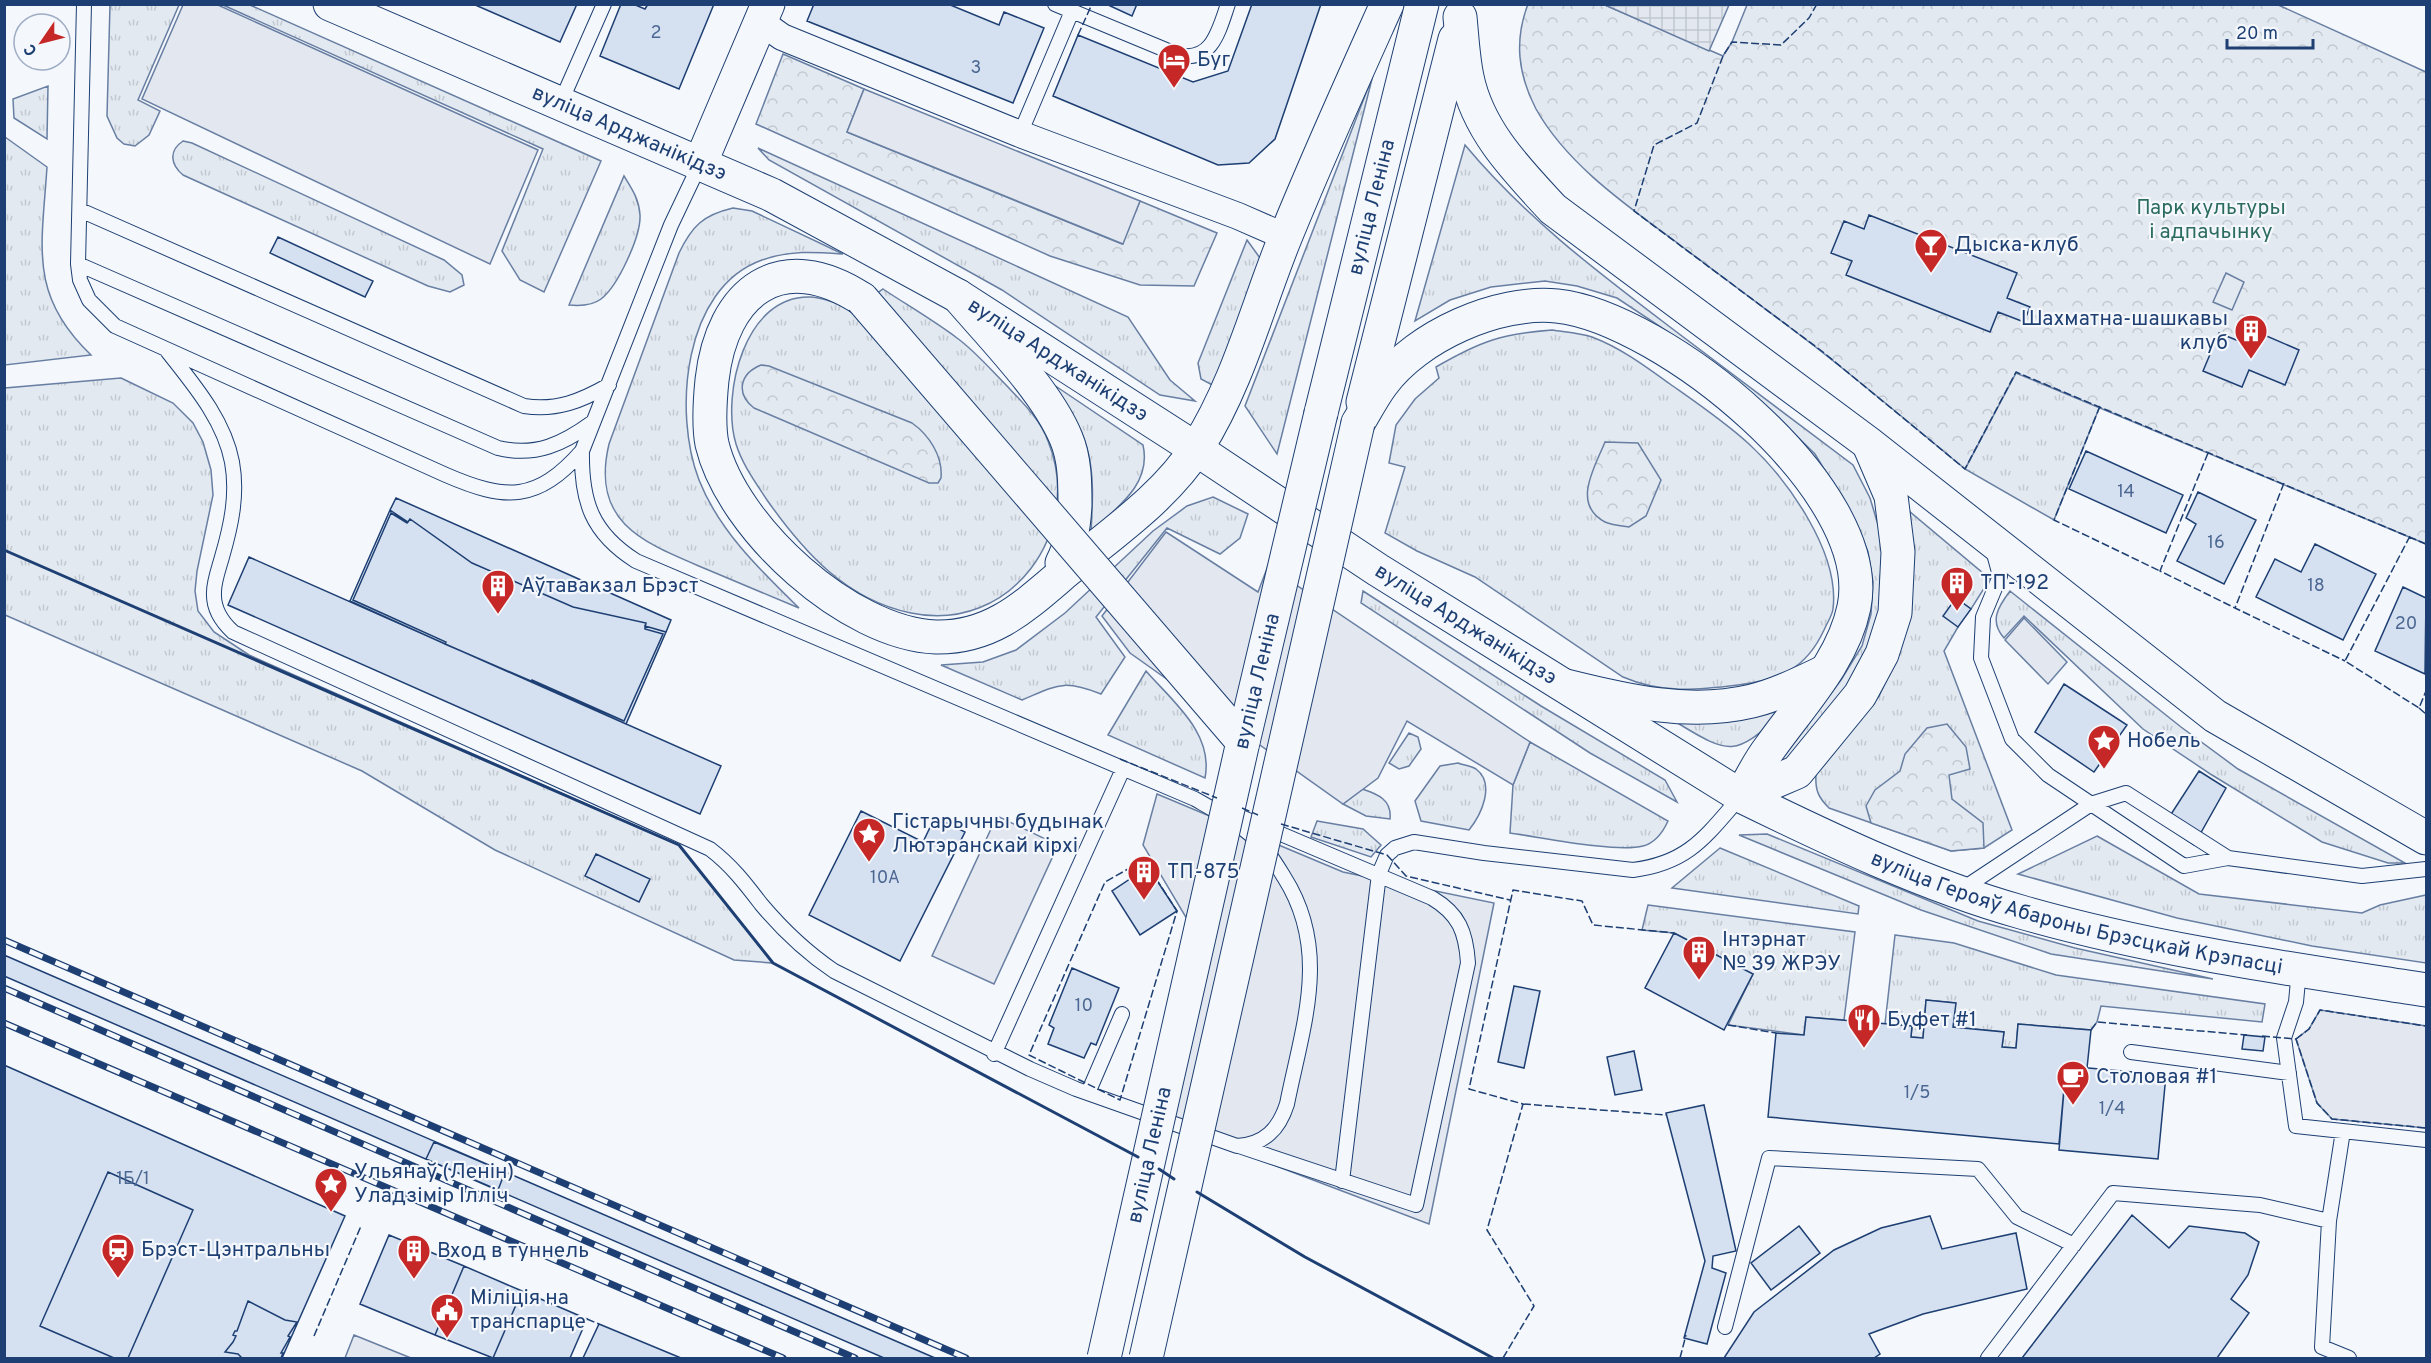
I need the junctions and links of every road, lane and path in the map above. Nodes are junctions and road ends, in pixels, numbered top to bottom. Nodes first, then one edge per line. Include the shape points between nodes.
1 (330, 4) edge
2 (604, 4) edge
3 (1055, 4) edge
4 (1228, 4) edge
5 (1387, 4) edge
6 (86, 6) edge
7 (1421, 7) edge
8 (1461, 11) edge
9 (1072, 12) junction
10 (764, 13) edge
11 (560, 104) junction
12 (1020, 134) junction
13 (700, 164) junction
14 (80, 210) junction
15 (1286, 237) junction
16 (78, 264) junction
17 (958, 296) junction
18 (168, 352) junction
19 (609, 385) junction
20 (594, 420) junction
21 (1358, 423) junction
22 (1868, 443) junction
23 (1196, 449) junction
24 (582, 451) junction
25 (1988, 538) junction
26 (1052, 583) junction
27 (1824, 672) junction
28 (1566, 686) junction
29 (1243, 742) junction
30 (1123, 769) junction
31 (1741, 796) junction
32 (1195, 799) junction
33 (2091, 804) junction
34 (2427, 838) edge
35 (2228, 858) junction
36 (2427, 869) edge
37 (1380, 874) junction
38 (1959, 892) junction
39 (2299, 970) junction
40 (2427, 990) edge
41 (1122, 1014) dead end
42 (2131, 1052) dead end
43 (994, 1054) junction
44 (2289, 1073) junction
45 (1088, 1093) junction
46 (2343, 1131) junction
47 (2427, 1140) edge
48 (1237, 1146) junction
49 (1342, 1181) junction
50 (2329, 1221) junction
51 (2074, 1245) junction
52 (1725, 1327) dead end
53 (1104, 1359) edge
54 (1146, 1359) edge
55 (1988, 1359) edge
56 (2349, 1359) edge

1 - 11 main road, вуліца Арджанікідзэ
2 - 11 lane
3 - 9 lane
4 - 9 lane via 1217,38 1207,50 1192,57 1178,55
5 - 15 main road
6 - 14 lane
7 - 29 main road, вуліца Леніна, bridge
8 - 21 main road, вуліца Леніна
8 - 22 main road via 1467,78 1481,119 1508,161 1553,208
9 - 12 lane
10 - 12 street via 782,37
10 - 13 main road
11 - 13 main road, вуліца Арджанікідзэ
12 - 15 street
13 - 17 main road, вуліца Арджанікідзэ via 772,195
13 - 19 lane via 671,225
14 - 16 lane
14 - 19 lane via 524,406 564,406
15 - 23 main road via 1223,401
16 - 18 lane via 85,293 100,314 115,326
16 - 20 lane via 498,448 539,451 564,442
17 - 23 main road, вуліца Арджанікідзэ
17 - 26 main road via 1042,398 1066,438 1076,480 1074,516 1068,552
18 - 24 lane via 492,493 506,494 538,486 564,470
18 - 43 lane via 209,408 232,462 233,515 214,592 216,610 233,632 710,849 727,862 814,958
19 - 20 lane
20 - 24 lane
21 - 27 main road via 1383,383 1411,354 1478,317 1517,307 1557,306 1599,316 1643,336 1697,371 1766,426 1795,459 1837,521 1856,570 1854,606 1844,638
21 - 54 main road, вуліца Леніна, bridge
22 - 25 main road
22 - 31 main road via 1890,496 1898,552 1895,613 1882,654 1860,695 1797,772
23 - 26 main road via 1147,504
23 - 28 main road, вуліца Арджанікідзэ via 1378,570
24 - 30 lane via 583,482 593,519 614,546 636,561
25 - 33 lane via 2000,576 1983,617 1981,658 2012,739 2049,775
25 - 34 main road via 2215,716
26 - 29 main road, bridge via 996,626 963,635 935,637 900,632 868,620 814,584 780,553 750,517 728,483 712,443 710,402 714,364 729,317 760,287 782,277 824,279 862,299
27 - 28 main road via 1752,701 1714,707 1627,701
27 - 31 main road via 1767,750
28 - 31 main road, вуліца Арджанікідзэ
29 - 53 main road, вуліца Леніна, bridge
30 - 32 lane
30 - 43 lane
31 - 37 lane via 1698,844 1665,865 1633,870 1414,842 1387,855
31 - 38 main road, вуліца Герояў Абароны Брэсцкай Крэпасці
32 - 37 lane
32 - 48 lane via 1257,840 1278,867 1303,915 1312,957 1311,989 1282,1119 1263,1140
33 - 35 lane via 2184,866
33 - 35 lane via 2126,793
33 - 38 lane
35 - 36 lane via 2362,876
37 - 49 lane
37 - 49 lane via 1448,908 1460,922 1467,941 1468,963 1416,1205
38 - 39 main road, вуліца Герояў Абароны Брэсцкай Крэпасці via 2094,930
39 - 40 main road, вуліца Герояў Абароны Брэсцкай Крэпасці
39 - 44 lane via 2296,1002 2284,1038
41 - 45 lane
42 - 44 lane
43 - 45 lane
44 - 46 lane via 2296,1126
45 - 48 lane
46 - 47 lane
46 - 50 lane
48 - 49 lane
50 - 51 lane via 2260,1205 2114,1193
50 - 56 lane via 2322,1347
51 - 52 lane via 2017,1217 1978,1169 1768,1158
51 - 55 lane

